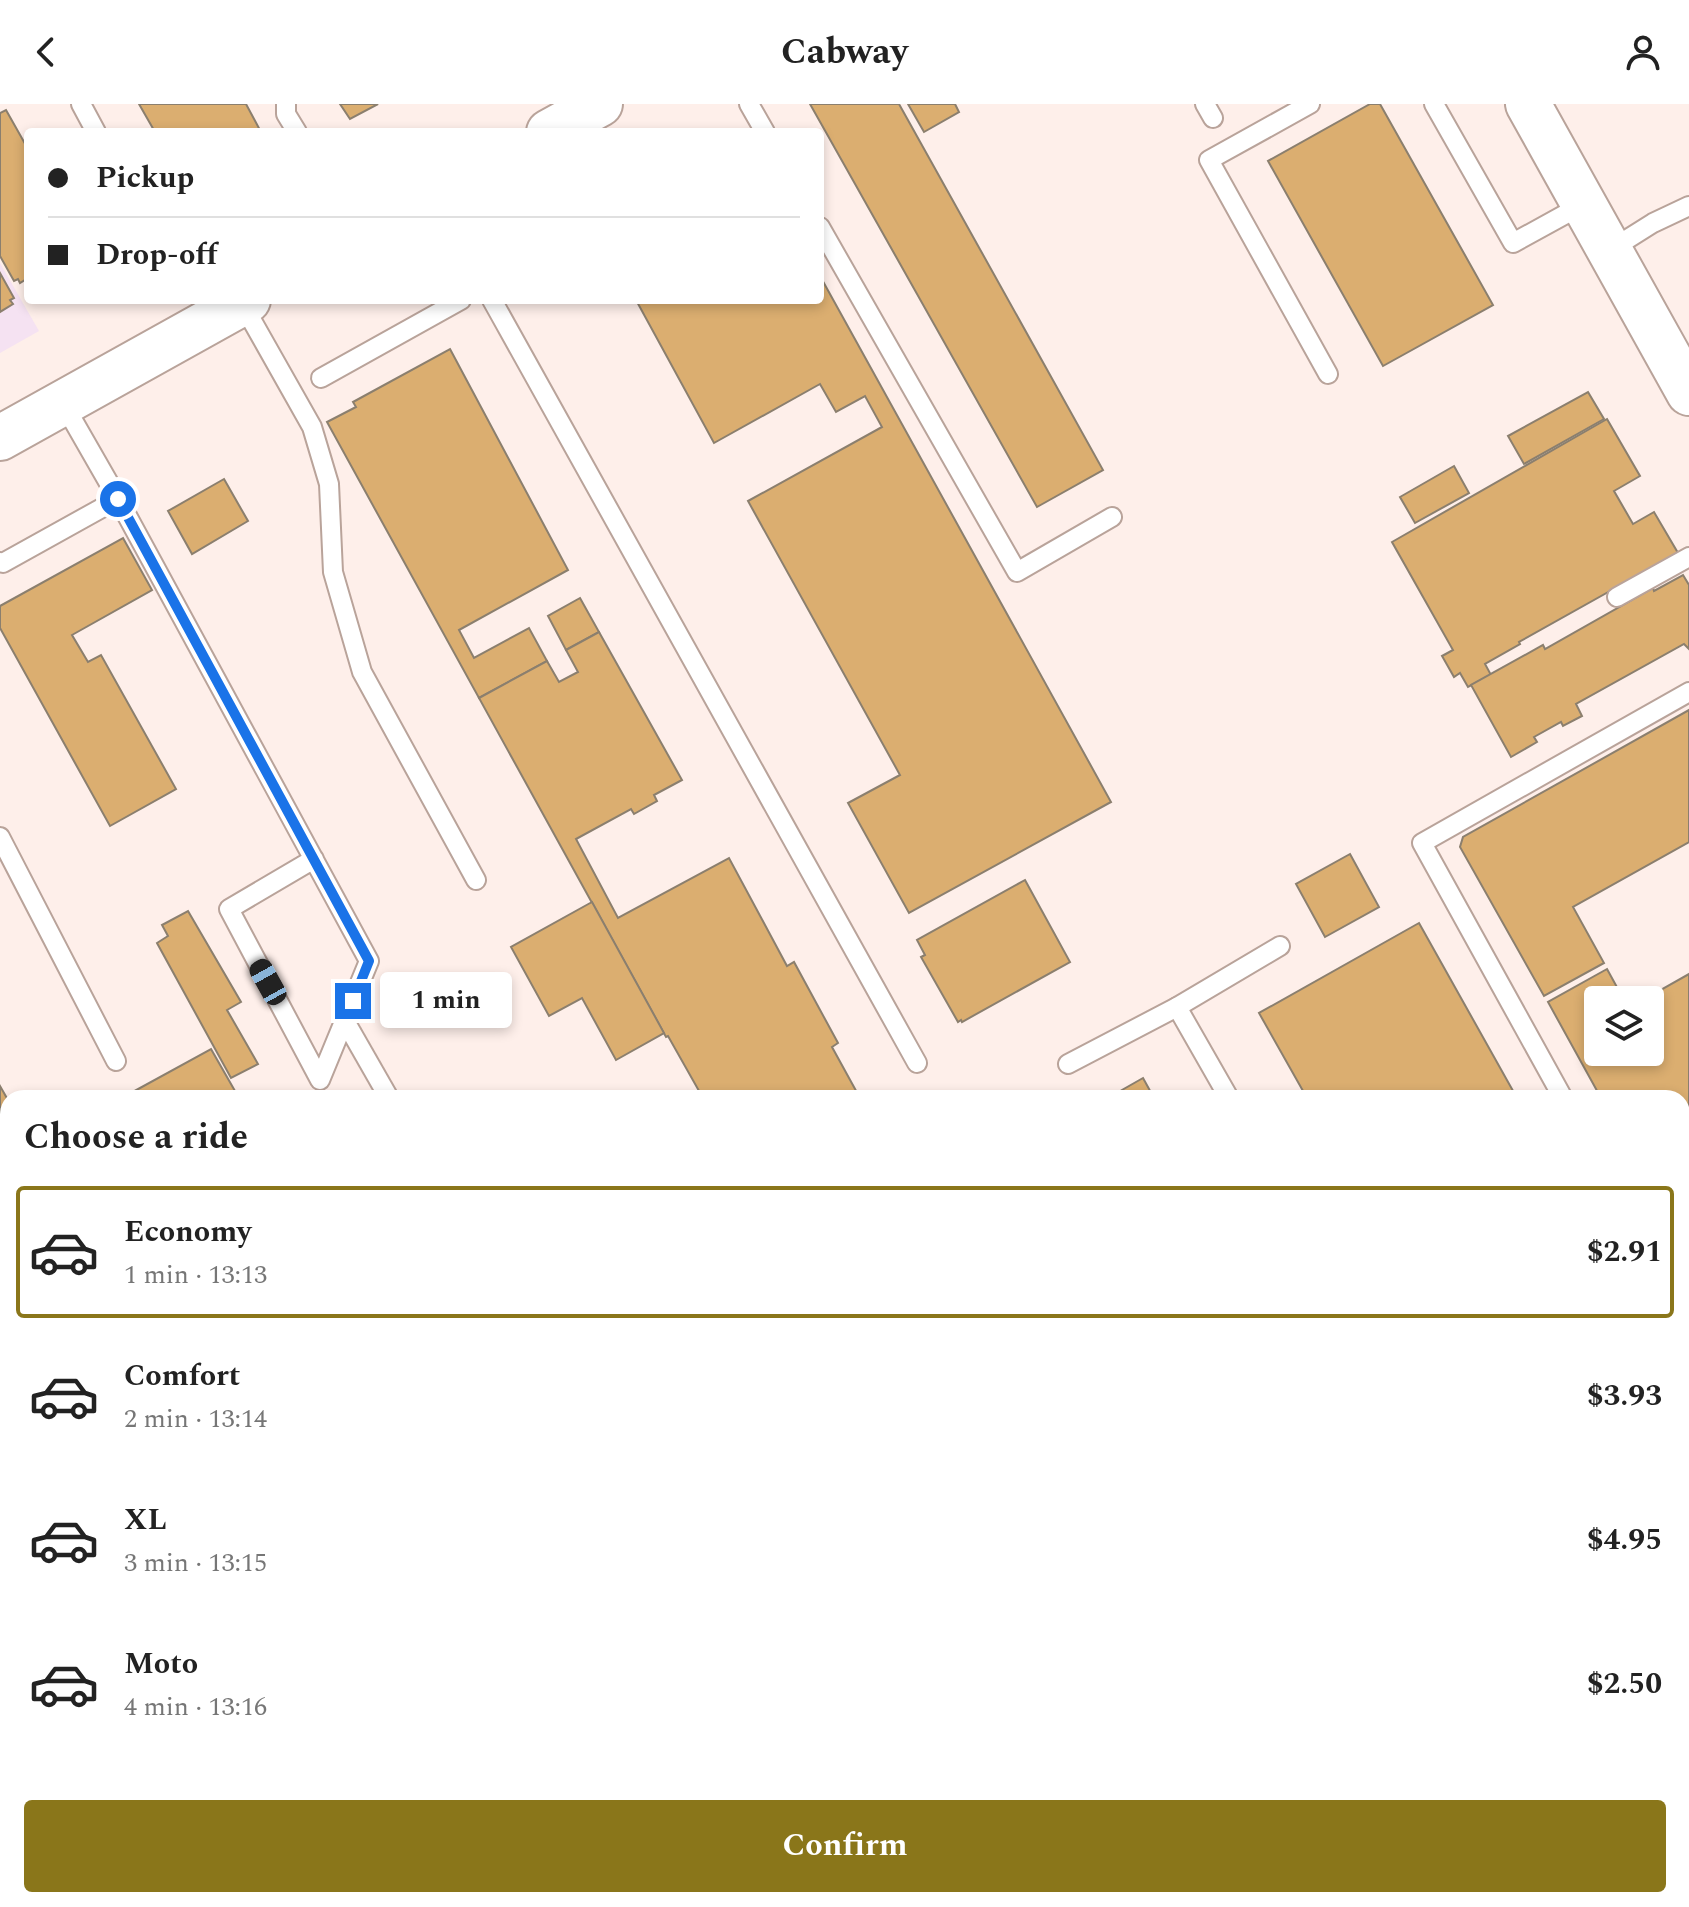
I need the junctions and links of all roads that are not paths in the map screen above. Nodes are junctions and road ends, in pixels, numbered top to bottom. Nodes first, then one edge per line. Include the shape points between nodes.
1 (81, 104) edge
2 (286, 104) edge
3 (749, 104) edge
4 (1310, 104) edge
5 (1434, 104) edge
6 (1528, 104) edge
7 (94, 128) edge
8 (295, 128) edge
9 (763, 128) edge
10 (1584, 204) junction
11 (1689, 206) edge
12 (824, 234) edge
13 (1610, 250) junction
14 (240, 304) edge
15 (246, 304) edge
16 (454, 304) edge
17 (494, 304) edge
18 (1328, 374) dead end
19 (321, 378) dead end
20 (1689, 393) edge
21 (63, 403) junction
22 (0, 438) edge
23 (118, 499) junction
24 (1112, 517) dead end
25 (1689, 557) edge
26 (0, 562) edge
27 (1617, 597) dead end
28 (1689, 692) edge
29 (0, 837) edge
30 (314, 859) junction
31 (476, 880) dead end
32 (1280, 946) dead end
33 (1177, 1007) junction
34 (345, 1021) junction
35 (116, 1061) dead end
36 (917, 1063) dead end
37 (1068, 1064) dead end
38 (384, 1090) edge
39 (1224, 1090) edge
40 (1559, 1090) edge

1 - 7 lane
2 - 8 lane
3 - 9 lane
4 - 18 lane via 1209,160
5 - 10 lane via 1513,243
6 - 10 street
10 - 13 street
11 - 13 lane
12 - 24 lane via 1017,572
13 - 20 street
14 - 21 street via 201,318
15 - 31 lane via 312,427 329,484 333,572 362,672
16 - 19 lane
17 - 36 lane
21 - 22 street
21 - 23 lane
23 - 26 lane
23 - 30 lane
25 - 27 lane
28 - 40 lane via 1422,843
29 - 35 lane
30 - 34 lane via 369,961
30 - 34 lane via 229,909 320,1080
32 - 33 lane
33 - 37 lane
33 - 39 lane
34 - 38 lane

